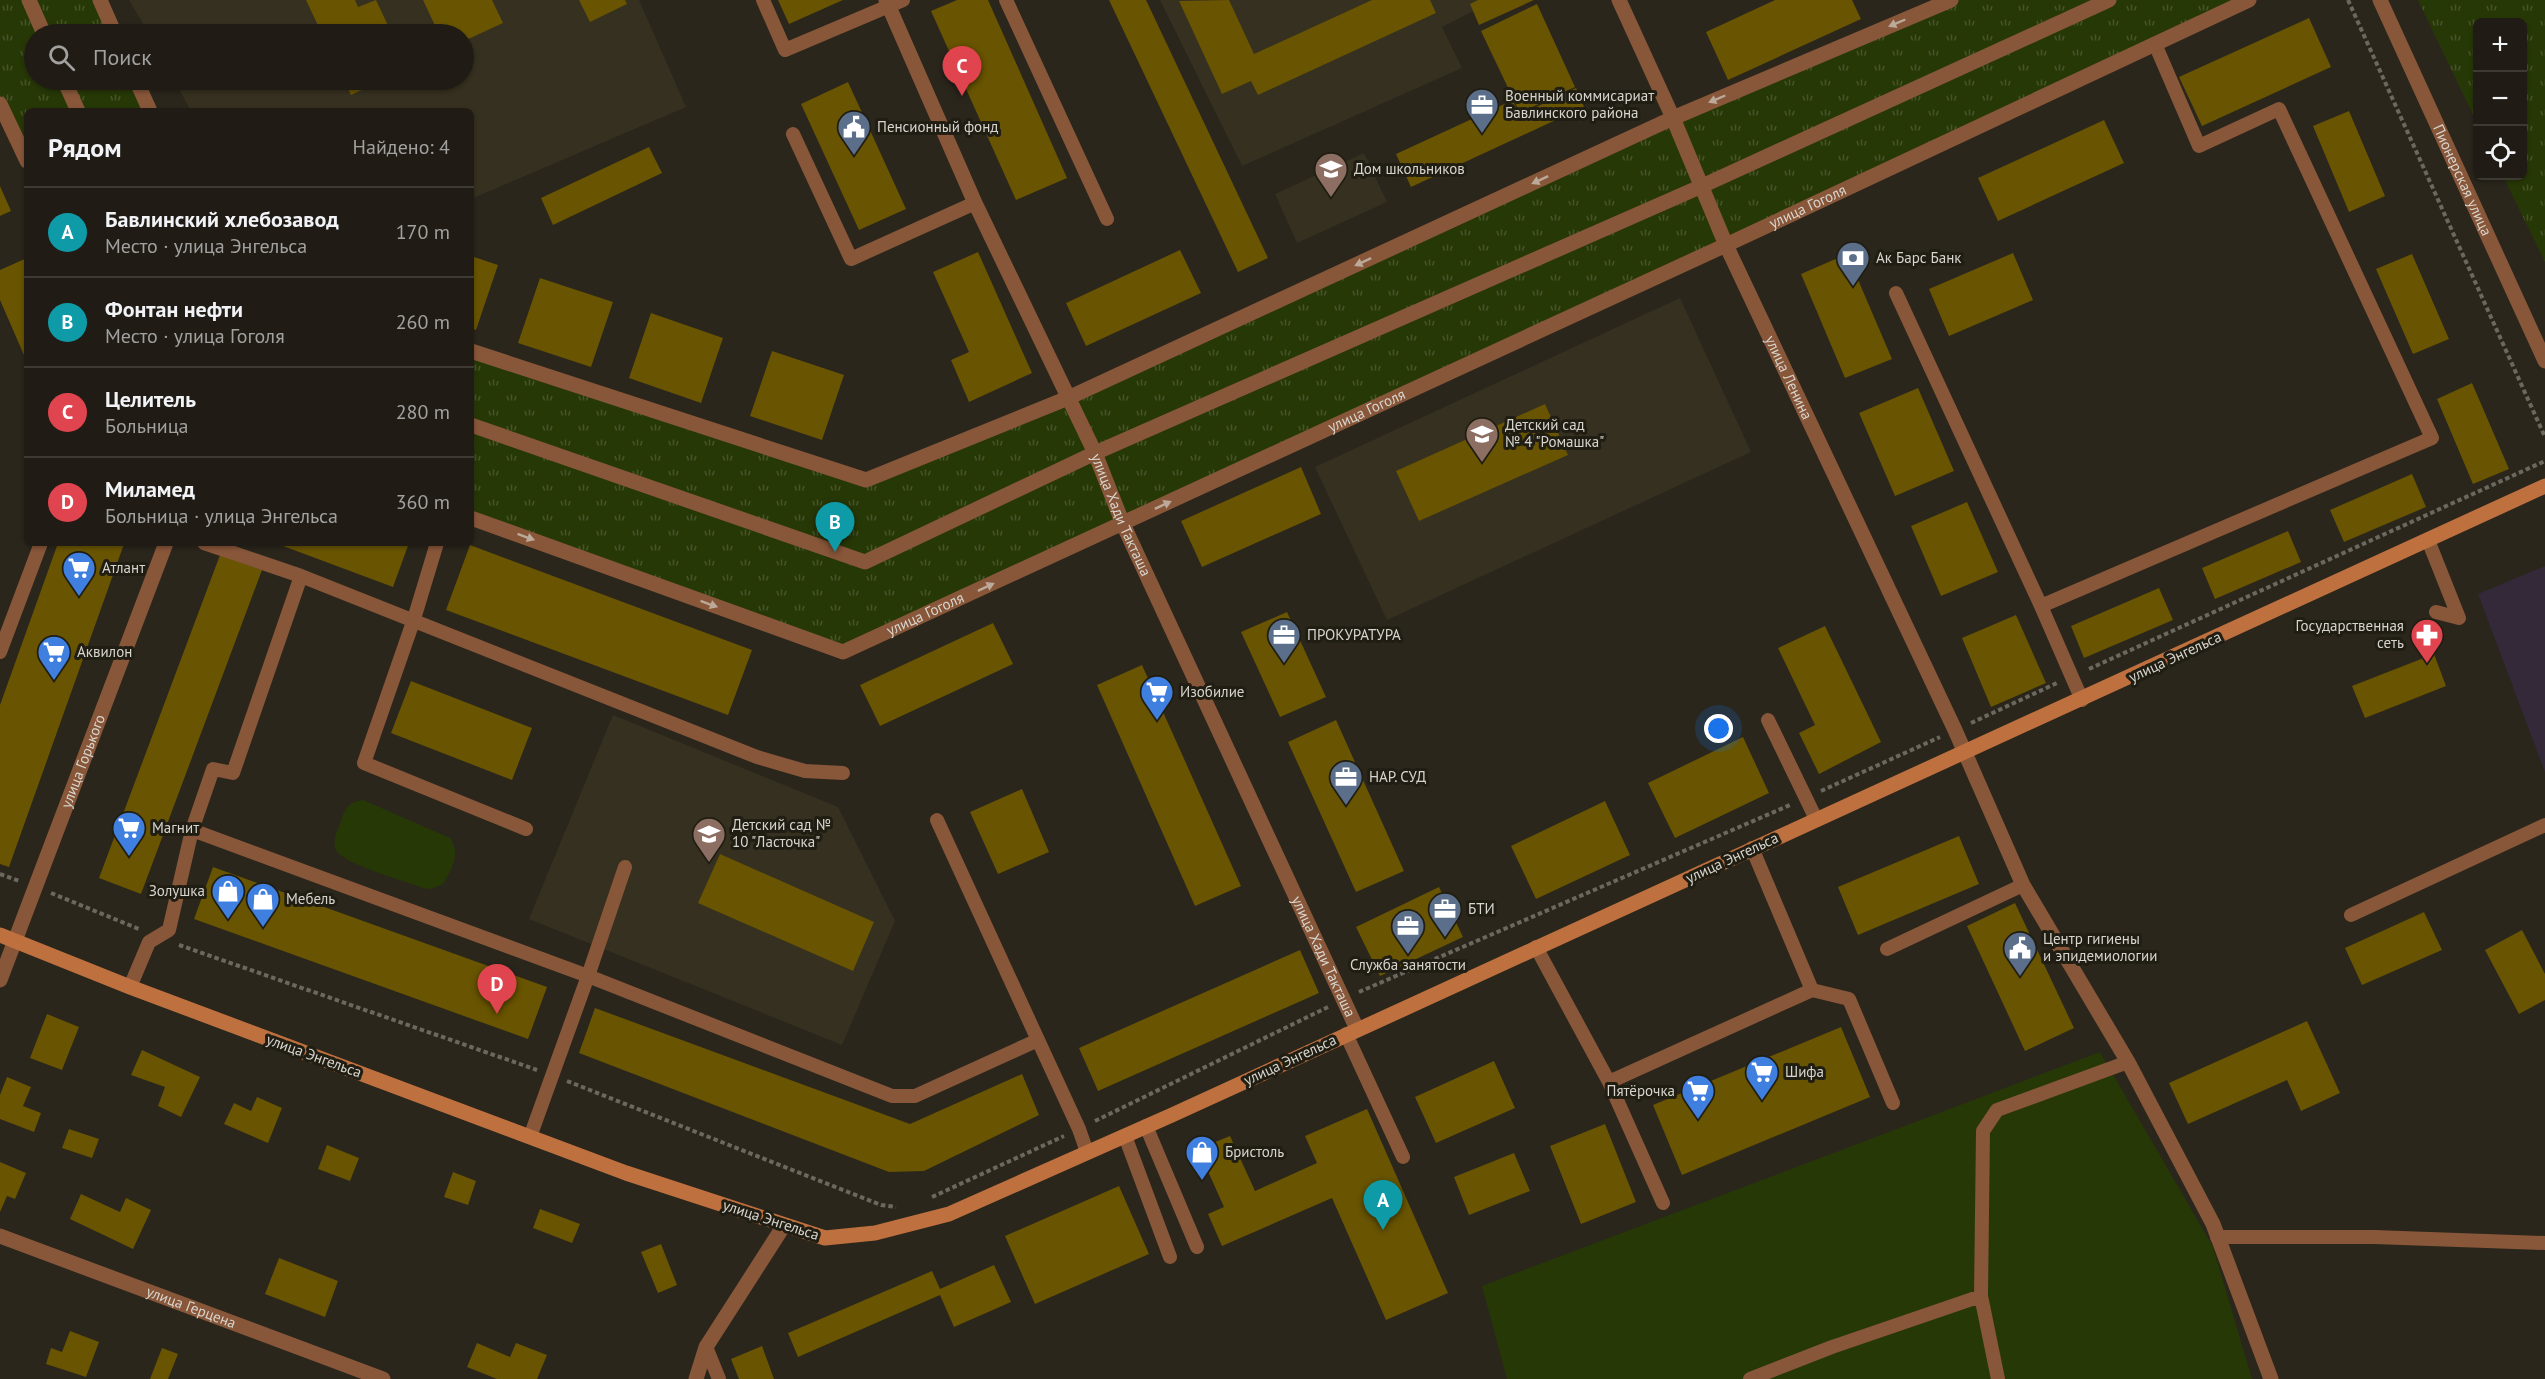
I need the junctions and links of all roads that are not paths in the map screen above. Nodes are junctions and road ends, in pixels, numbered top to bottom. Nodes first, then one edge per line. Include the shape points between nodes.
1 (29, 0) edge
2 (100, 0) edge
3 (764, 0) edge
4 (903, 0) edge
5 (1006, 0) edge
6 (1619, 0) edge
7 (1951, 0) edge
8 (2109, 0) edge
9 (2249, 0) edge
10 (2380, 0) edge
11 (887, 3) edge
12 (40, 24) edge
13 (111, 24) edge
14 (2156, 44) junction
15 (69, 90) edge
16 (141, 90) edge
17 (0, 104) edge
18 (77, 108) edge
19 (149, 108) edge
20 (1673, 118) junction
21 (794, 134) dead end
22 (24, 155) edge
23 (1701, 186) junction
24 (975, 203) junction
25 (1107, 219) dead end
26 (1726, 245) junction
27 (1896, 293) dead end
28 (474, 352) edge
29 (2545, 361) edge
30 (1068, 398) junction
31 (474, 426) edge
32 (1095, 453) junction
33 (2545, 486) edge
34 (474, 519) edge
35 (1123, 524) junction
36 (2428, 540) junction
37 (40, 546) edge
38 (160, 546) edge
39 (213, 546) edge
40 (436, 546) edge
41 (301, 576) junction
42 (2041, 606) junction
43 (2436, 612) dead end
44 (414, 619) junction
45 (0, 652) edge
46 (2082, 700) junction
47 (1768, 720) dead end
48 (1965, 753) junction
49 (843, 773) dead end
50 (1816, 819) junction
51 (937, 820) dead end
52 (2545, 825) edge
53 (526, 829) dead end
54 (192, 830) junction
55 (1752, 848) junction
56 (625, 867) dead end
57 (2024, 885) junction
58 (2351, 915) dead end
59 (0, 935) edge
60 (15, 942) junction
61 (1536, 947) junction
62 (1887, 949) dead end
63 (588, 976) junction
64 (0, 980) edge
65 (130, 987) junction
66 (1812, 990) junction
67 (1352, 1032) junction
68 (1038, 1040) junction
69 (2128, 1062) junction
70 (1609, 1082) junction
71 (1893, 1103) dead end
72 (1146, 1126) junction
73 (1125, 1136) junction
74 (530, 1137) junction
75 (1087, 1152) junction
76 (1404, 1157) dead end
77 (1662, 1203) dead end
78 (783, 1227) junction
79 (0, 1236) edge
80 (2217, 1237) junction
81 (2545, 1243) edge
82 (1197, 1247) dead end
83 (1170, 1257) dead end
84 (1981, 1296) junction
85 (706, 1347) junction
86 (383, 1379) edge
87 (696, 1379) edge
88 (719, 1379) edge
89 (1750, 1379) edge
90 (1998, 1379) edge
91 (2271, 1379) edge

1 - 12 street
2 - 13 street
3 - 11 lane via 785,50
4 - 11 lane
5 - 25 lane
6 - 20 street, улица Ленина
7 -> 20 street
8 - 23 street
9 - 14 street, улица Гоголя
10 - 29 street, Пионерская улица
11 - 24 street, улица Хади Такташа
14 - 26 street, улица Гоголя
14 - 42 lane via 2199,146 2279,109 2432,438
15 - 18 street
16 - 19 street
17 - 22 street
20 - 23 street, улица Ленина
20 -> 30 street
21 - 24 lane via 851,259
23 - 26 street, улица Ленина
23 - 32 street
24 - 30 street, улица Хади Такташа
35 -> 26 street, улица Гоголя
26 - 48 street, улица Ленина
27 - 42 lane
28 - 30 street via 866,480
30 - 32 street, улица Хади Такташа
31 - 32 street via 865,562
32 - 35 street, улица Хади Такташа
33 - 36 street, улица Энгельса
34 -> 35 street, улица Гоголя via 843,652
35 - 67 street, улица Хади Такташа via 1343,999
36 - 43 lane via 2459,618
36 - 46 street, улица Энгельса
37 - 45 lane
38 - 60 street, улица Горького
39 - 41 lane
40 - 44 lane
41 - 44 lane
41 - 54 lane via 233,773 213,769
42 - 46 lane
44 - 49 lane via 757,757 805,771
44 - 53 lane via 364,763
46 - 48 street, улица Энгельса
47 - 50 lane
48 - 50 street, улица Энгельса
48 - 57 street, улица Ленина
50 - 55 street, улица Энгельса
51 - 68 lane
52 - 58 lane
54 - 63 lane
54 - 65 lane via 170,930 149,942
55 - 61 street, улица Энгельса
55 - 66 lane
56 - 63 lane
57 - 62 lane
57 - 69 street, улица Ленина
59 - 60 street, улица Энгельса
60 - 64 street, улица Горького
60 - 65 street, улица Энгельса
61 - 67 street, улица Энгельса
61 - 70 lane
63 - 68 lane via 892,1096 915,1096
63 - 74 lane
65 - 74 street, улица Энгельса
66 - 70 lane
66 - 71 lane via 1849,999
67 - 72 street, улица Энгельса
67 - 76 lane
68 - 75 lane
69 - 80 street, улица Ленина
69 - 84 lane via 1997,1110 1983,1131
70 - 77 lane
72 - 73 street, улица Энгельса
72 - 82 lane
73 - 75 street, улица Энгельса
73 - 83 lane
74 - 78 street, улица Энгельса
75 - 78 street, улица Энгельса via 949,1214 875,1233 825,1238
78 - 85 street
79 - 86 street, улица Герцена
80 - 81 lane
80 - 91 street, улица Ленина
84 - 89 lane
84 - 90 lane
85 - 87 street
85 - 88 lane

